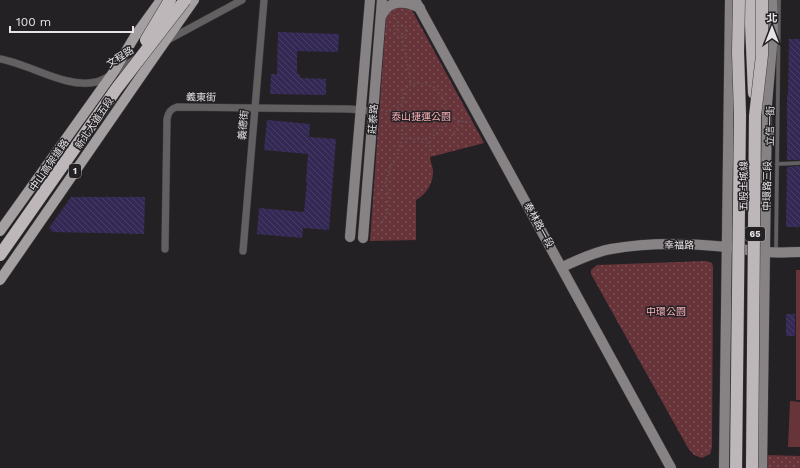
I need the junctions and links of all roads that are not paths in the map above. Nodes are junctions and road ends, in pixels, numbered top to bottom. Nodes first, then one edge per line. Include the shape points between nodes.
1 (161, 0) edge
2 (170, 0) edge
3 (185, 0) edge
4 (194, 0) edge
5 (242, 0) edge
6 (264, 0) edge
7 (370, 0) edge
8 (382, 0) edge
9 (730, 0) edge
10 (739, 0) edge
11 (750, 0) edge
12 (762, 0) edge
13 (772, 0) edge
14 (779, 0) edge
15 (418, 4) edge
16 (750, 13) junction
17 (380, 19) junction
18 (164, 42) junction
19 (0, 59) edge
20 (114, 73) junction
21 (117, 88) junction
22 (255, 108) junction
23 (361, 110) junction
24 (373, 111) junction
25 (740, 115) junction
26 (756, 116) junction
27 (800, 163) edge
28 (777, 164) junction
29 (0, 231) edge
30 (350, 237) joint
31 (364, 238) joint
32 (0, 245) edge
33 (726, 247) junction
34 (165, 249) dead end
35 (243, 251) dead end
36 (771, 252) junction
37 (800, 252) edge
38 (0, 256) edge
39 (562, 267) junction
40 (8, 268) junction
41 (0, 280) edge
42 (671, 468) edge
43 (724, 468) edge
44 (736, 468) edge
45 (752, 468) edge
46 (762, 468) edge

1 - 20 main road, 新北大道五段 via 135,36
2 - 21 highway, 中山高架道路 / 1, bridge
3 - 21 highway, 中山高架道路 / 1, bridge
4 - 18 main road, 新北大道五段 / 1
5 - 18 street, 文程路
6 - 22 street, 義德街
7 - 23 street, 莊泰路
8 - 17 street, 莊泰路
9 - 33 street
10 - 25 highway, 五股土城線 / 65, bridge
11 - 16 highway
12 - 26 highway, 五股土城線 / 65, bridge via 762,55
13 - 36 street, 中環路三段 via 773,34 767,104
14 - 28 lane, 立信一街
15 - 17 street via 398,1 389,4
15 - 39 street, 泰林路一段
16 - 25 highway, bridge
16 - 26 highway, bridge
17 - 24 street, 莊泰路
18 - 20 street, 文程路
18 - 40 main road, 新北大道五段 / 1
19 - 20 street, 文程路 via 80,83 97,82
20 - 29 main road, 新北大道五段
21 - 38 highway, 中山高架道路 / 1, bridge
22 - 23 street, 義東街
22 - 34 street, 義東街 via 177,107 170,111 167,119
22 - 35 street, 義德街
23 - 24 street, 義東街
23 - 30 street, 莊泰路
24 - 31 street, 莊泰路
25 - 44 highway, 五股土城線 / 65, bridge
26 - 45 highway, 五股土城線 / 65, bridge
27 - 28 lane
28 - 36 lane, 立信一街
30 - 31 lane
32 - 40 main road via 10,248 12,254
33 - 36 street, 幸福路
33 - 39 street, 幸福路 via 662,244 623,247 586,256
33 - 43 street
36 - 37 street, 幸福路
36 - 46 street, 中環路三段
39 - 42 street, 泰林路一段
40 - 41 main road, 新北大道五段 / 1

